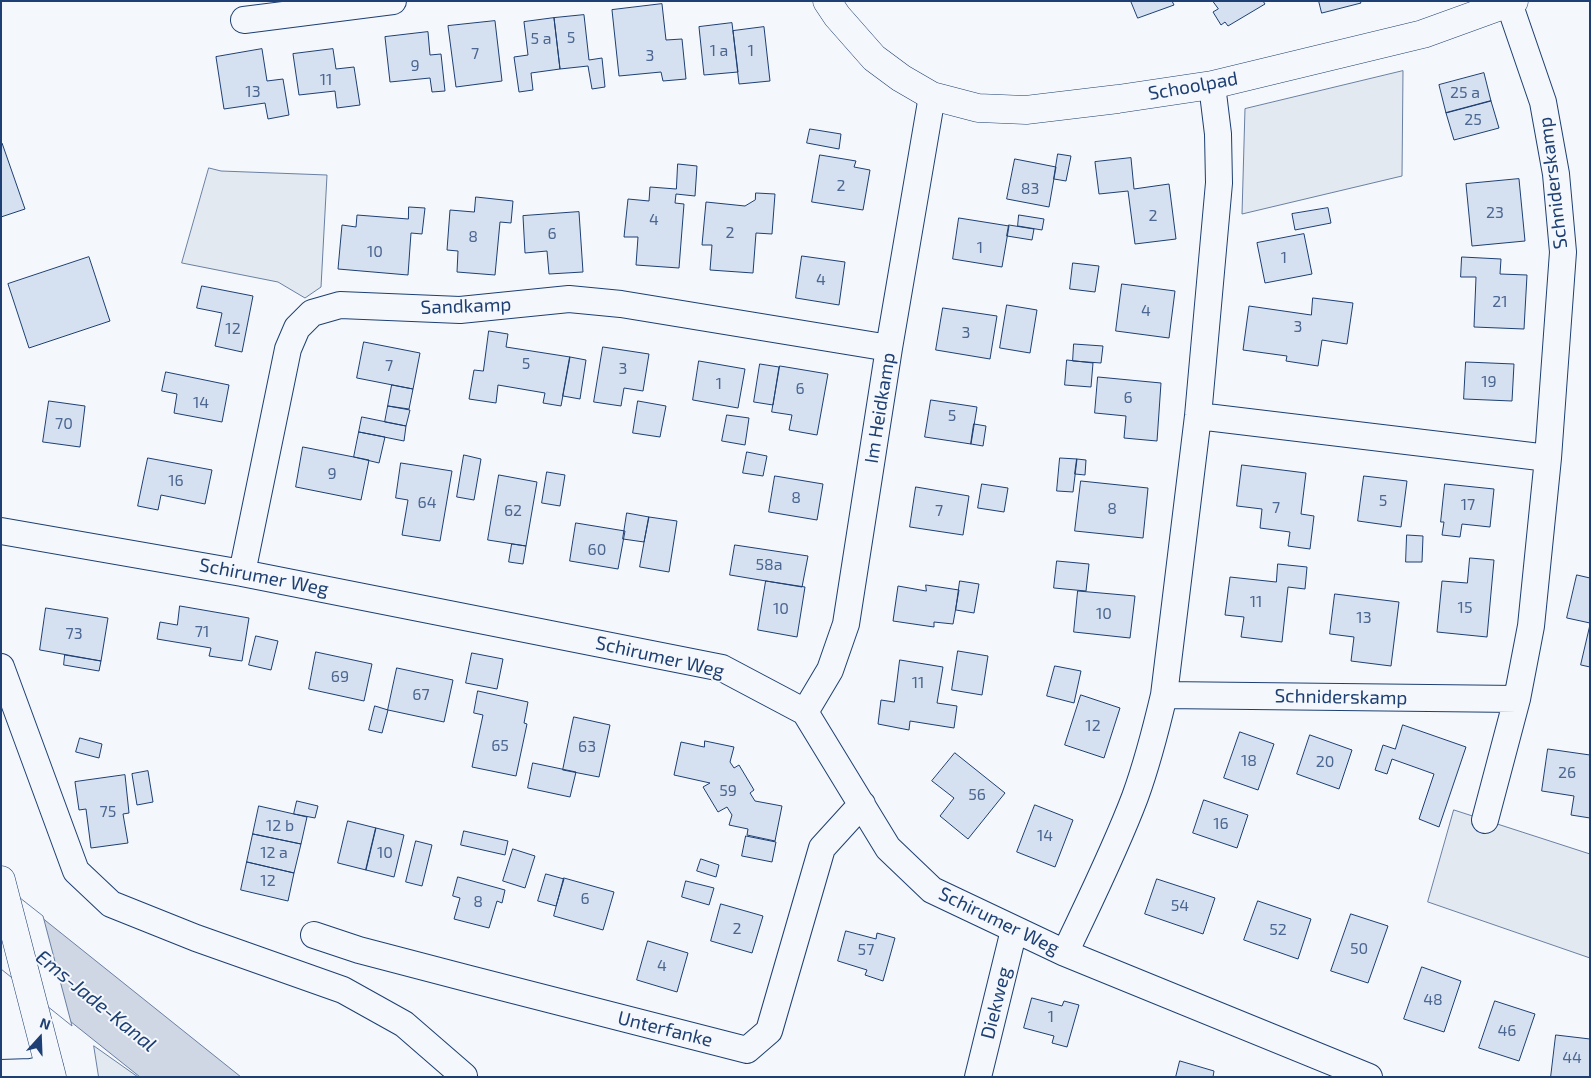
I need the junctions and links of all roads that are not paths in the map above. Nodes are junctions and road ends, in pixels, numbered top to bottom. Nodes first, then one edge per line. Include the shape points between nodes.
1 (393, 1) edge
2 (827, 1) edge
3 (1512, 2) edge
4 (244, 20) dead end
5 (1212, 85) junction
6 (932, 96) junction
7 (889, 348) junction
8 (1198, 416) junction
9 (1548, 458) junction
10 (1, 531) edge
11 (242, 573) junction
12 (1, 668) edge
13 (1164, 695) junction
14 (1517, 699) junction
15 (805, 712) junction
16 (862, 804) junction
17 (1485, 820) dead end
18 (1, 880) edge
19 (1014, 930) junction
20 (314, 935) dead end
21 (1065, 953) junction
22 (50, 1066) edge
23 (1, 1073) edge
24 (464, 1076) edge
25 (978, 1077) edge
26 (1368, 1077) edge

1 - 4 street
2 - 6 street, Schoolpad via 874,58
3 - 5 street, Schoolpad via 1423,34
3 - 9 street, Schniderskamp via 1543,102 1556,174 1563,252
5 - 6 street, Schoolpad via 1026,110 978,108
5 - 8 street via 1219,182
6 - 7 street, Im Heidkamp
7 - 11 street, Sandkamp via 621,304 569,299 460,310 340,304 312,313 297,328 288,349
7 - 15 street, Im Heidkamp via 846,624 830,670
8 - 9 street
8 - 13 street
9 - 14 street, Schniderskamp via 1531,626
10 - 11 street, Schirumer Weg
11 - 15 street, Schirumer Weg via 722,668
12 - 24 street via 76,870 111,904 343,990 404,1024
13 - 14 street, Schniderskamp
13 - 21 street via 1135,797
14 - 17 street, Schniderskamp
15 - 16 street, Schirumer Weg
16 - 19 street, Schirumer Weg via 888,848 932,890
16 - 20 street, Unterfanke via 822,848 768,1031 747,1050 359,950
18 - 22 street
19 - 21 street, Schirumer Weg
19 - 25 street, Diekweg
21 - 26 street, Schirumer Weg
22 - 23 street via 30,1072

